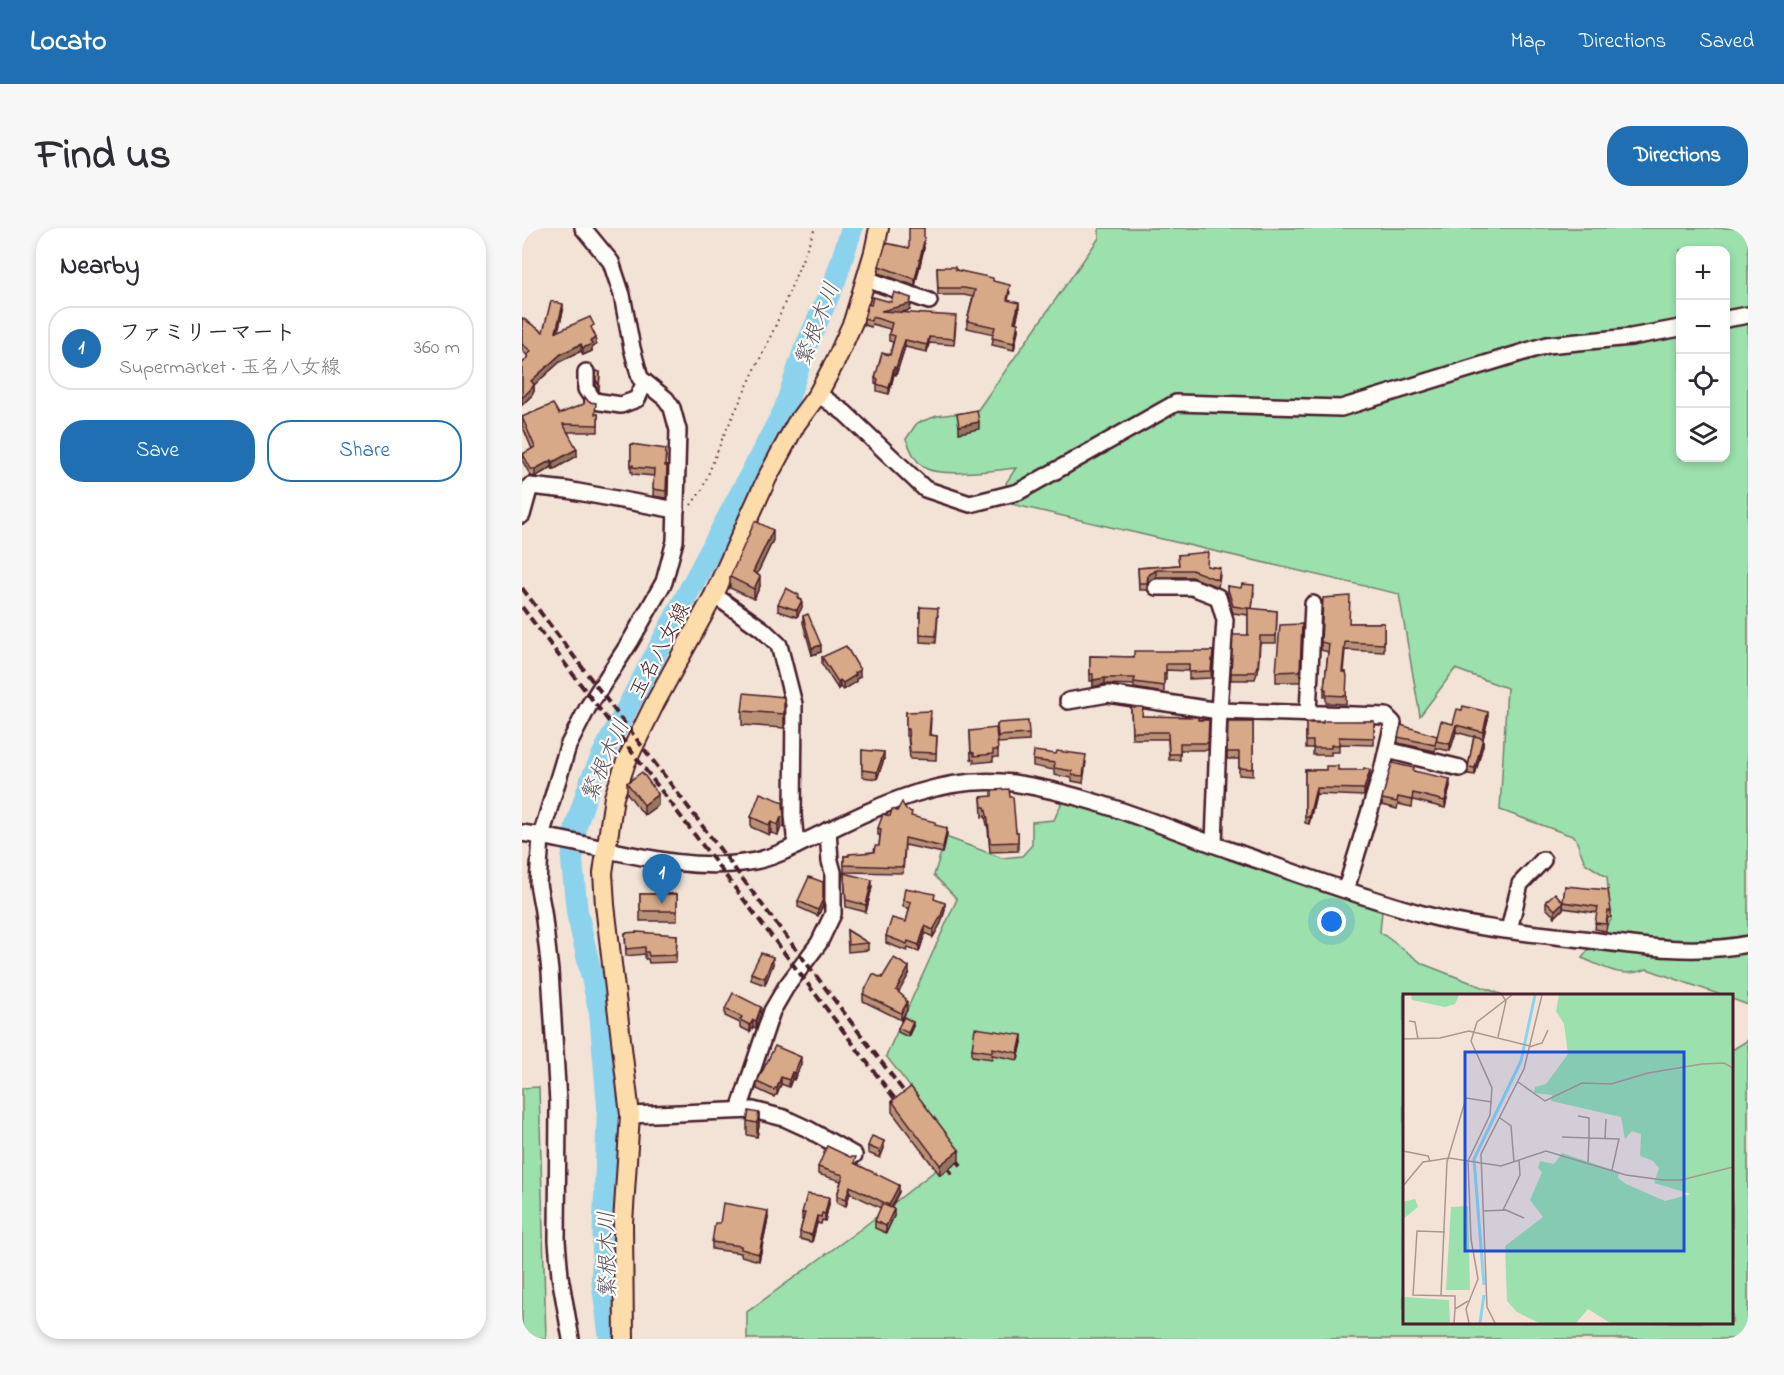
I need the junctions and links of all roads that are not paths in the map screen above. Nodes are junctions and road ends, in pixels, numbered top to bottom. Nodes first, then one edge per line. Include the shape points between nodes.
1 (583, 228) edge
2 (879, 228) edge
3 (867, 279) junction
4 (929, 301) dead end
5 (1748, 315) edge
6 (1730, 319) edge
7 (1676, 329) edge
8 (586, 372) dead end
9 (645, 382) junction
10 (818, 394) junction
11 (675, 510) junction
12 (522, 515) edge
13 (1156, 587) dead end
14 (714, 595) junction
15 (1312, 604) dead end
16 (1068, 701) dead end
17 (1219, 711) junction
18 (1308, 714) junction
19 (1387, 750) junction
20 (1460, 768) dead end
21 (828, 830) junction
22 (522, 833) edge
23 (544, 836) junction
24 (1214, 844) junction
25 (796, 846) junction
26 (599, 847) junction
27 (1543, 860) dead end
28 (1346, 889) junction
29 (1509, 930) junction
30 (1748, 944) edge
31 (739, 1110) junction
32 (630, 1115) junction
33 (854, 1155) edge
34 (571, 1339) edge
35 (624, 1339) edge

1 - 9 street via 611,262 637,368
2 - 3 main road, 玉名八女線
3 - 4 street
3 - 10 main road, 玉名八女線 via 853,322
5 - 6 street
7 - 10 street via 1547,345 1341,408 1176,403 1018,492 970,504 925,489 845,413
8 - 9 street via 586,389 594,401 621,405 637,399
9 - 11 street via 666,399 678,430
10 - 14 main road, 玉名八女線 via 796,424 767,478
11 - 12 street via 530,486
11 - 23 street via 675,541 664,582 568,746
13 - 17 street via 1192,587 1218,597 1225,620
14 - 25 street via 779,645 794,704
14 - 26 main road, 玉名八女線 via 626,762
15 - 18 street
16 - 17 street via 1108,693
17 - 18 street
17 - 24 street
18 - 19 street via 1386,716 1393,723
19 - 20 street
19 - 28 street
21 - 24 street via 891,800 937,786 1011,783 1106,806
21 - 25 street
21 - 31 street via 833,914 819,943 772,1011
22 - 23 street
23 - 26 street
23 - 34 street via 538,884 550,971 558,1102 557,1241
24 - 28 street
25 - 26 street via 758,861 728,865 689,863
26 - 32 main road, 玉名八女線
27 - 29 street via 1520,884
28 - 29 street via 1426,915
29 - 30 street via 1640,946
31 - 32 street
31 - 33 street via 784,1118
32 - 35 main road, 玉名八女線 via 623,1223

